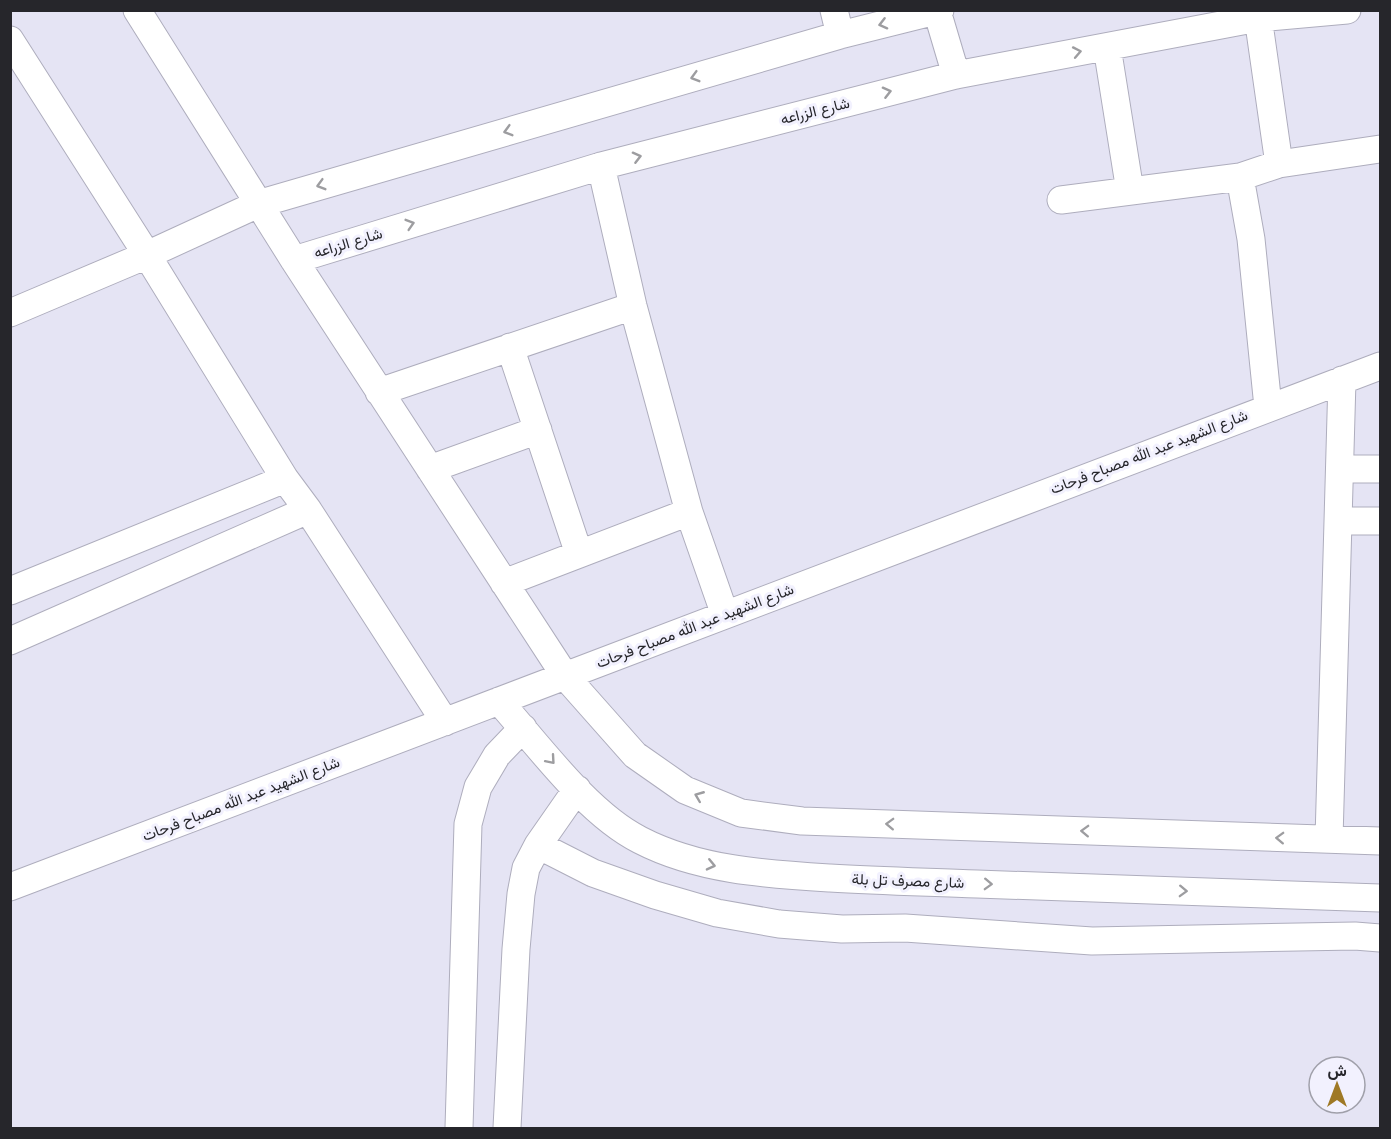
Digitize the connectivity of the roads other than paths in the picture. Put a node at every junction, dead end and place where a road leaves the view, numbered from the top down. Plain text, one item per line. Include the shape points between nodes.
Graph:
1 (137, 10) edge
2 (1347, 10) edge
3 (938, 11) edge
4 (1258, 14) edge
5 (837, 23) edge
6 (10, 40) edge
7 (1107, 46) junction
8 (956, 75) junction
9 (1380, 149) edge
10 (1280, 164) junction
11 (601, 166) junction
12 (1240, 177) junction
13 (1130, 191) junction
14 (1061, 200) dead end
15 (258, 204) junction
16 (147, 255) junction
17 (294, 260) junction
18 (633, 306) junction
19 (10, 313) edge
20 (510, 347) junction
21 (1380, 366) edge
22 (1342, 380) junction
23 (379, 392) junction
24 (1268, 407) junction
25 (538, 430) junction
26 (430, 469) junction
27 (1340, 469) junction
28 (1380, 469) edge
29 (285, 479) junction
30 (308, 510) junction
31 (688, 512) junction
32 (1338, 521) junction
33 (1380, 521) edge
34 (579, 554) junction
35 (504, 583) junction
36 (10, 591) edge
37 (725, 615) junction
38 (10, 641) edge
39 (565, 676) junction
40 (499, 701) junction
41 (444, 722) junction
42 (523, 728) junction
43 (577, 789) junction
44 (1329, 839) junction
45 (1380, 841) edge
46 (538, 845) junction
47 (10, 887) edge
48 (1380, 898) edge
49 (1380, 938) edge
50 (459, 1128) edge
51 (507, 1128) edge

1 - 15 street
2 - 4 street, شارع الزراعه
3 -> 5 street
3 - 8 street
4 - 7 street, شارع الزراعه
4 - 10 street
5 -> 15 street
6 - 16 street
8 -> 7 street, شارع الزراعه
7 - 13 street
11 -> 8 street, شارع الزراعه
9 - 10 street
10 - 12 street
17 -> 11 street, شارع الزراعه
11 - 18 street
12 - 13 street
12 - 24 street via 1251,238
13 - 14 street
15 - 16 street
15 - 17 street
16 - 19 street
16 - 29 street
17 - 23 street
18 - 20 street
18 - 31 street
20 - 23 street
20 - 25 street
21 - 22 street, شارع الشهيد عبد الله مصباح فرحات
22 - 24 street, شارع الشهيد عبد الله مصباح فرحات
22 - 27 street
23 - 26 street
24 - 37 street, شارع الشهيد عبد الله مصباح فرحات
25 - 26 street
25 - 34 street
26 - 35 street
27 - 28 street
27 - 32 street
29 - 30 street
29 - 36 street
30 - 38 street
30 - 41 street
31 - 34 street
31 - 37 street
32 - 33 street
32 - 44 street
34 - 35 street
35 - 39 street
37 - 39 street, شارع الشهيد عبد الله مصباح فرحات
39 - 40 street, شارع الشهيد عبد الله مصباح فرحات
44 -> 39 street via 802,821 741,813 685,790 635,755
40 - 41 street, شارع الشهيد عبد الله مصباح فرحات
40 - 42 street, شارع مصرف تل بلة
41 - 47 street, شارع الشهيد عبد الله مصباح فرحات
42 -> 43 street, شارع مصرف تل بلة
42 - 50 street via 497,755 478,787 468,824
43 - 46 street
43 -> 48 street, شارع مصرف تل بلة via 604,817 638,840 676,856 716,866 781,875
44 - 45 street
46 - 49 street via 593,873 655,895 717,913 779,924 1092,941
46 - 51 street via 526,868 521,894

